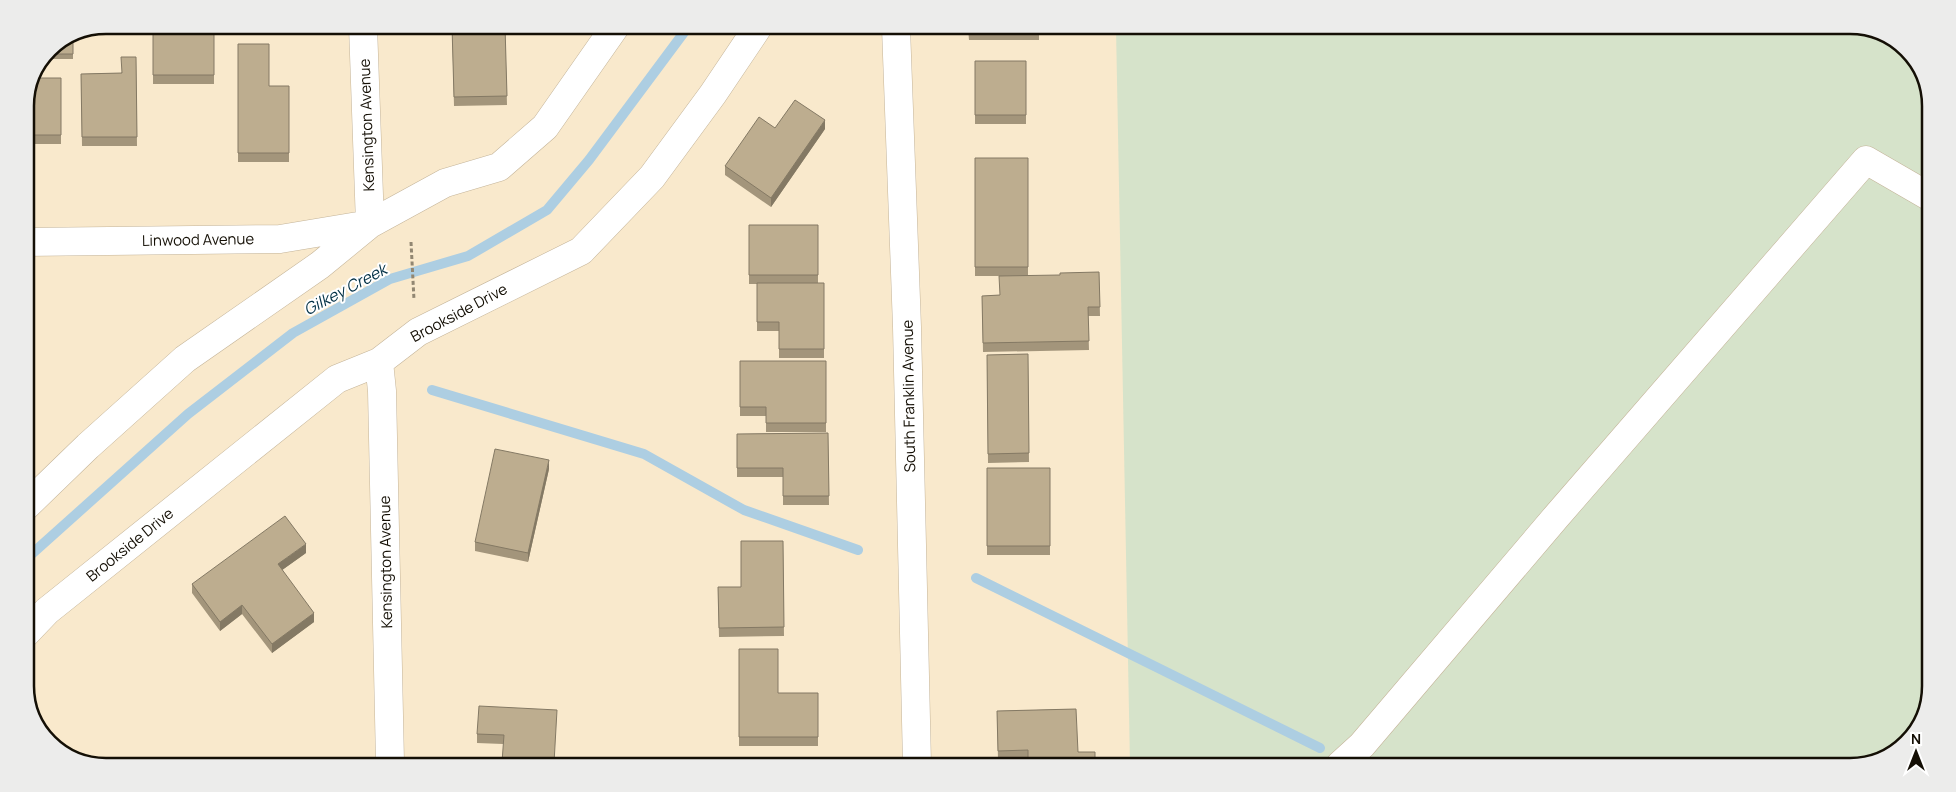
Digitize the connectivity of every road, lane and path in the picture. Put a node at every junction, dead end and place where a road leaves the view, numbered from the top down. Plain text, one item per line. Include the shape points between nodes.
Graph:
1 (363, 34) edge
2 (610, 34) edge
3 (753, 34) edge
4 (896, 34) edge
5 (1922, 192) edge
6 (370, 224) junction
7 (34, 242) edge
8 (411, 242) dead end
9 (413, 293) dead end
10 (379, 362) junction
11 (34, 498) edge
12 (34, 625) edge
13 (390, 758) edge
14 (917, 758) edge
15 (1348, 758) edge

1 - 6 street, Kensington Avenue
2 - 6 street via 545,128 499,167 445,183
3 - 10 street, Brookside Drive via 652,177 581,251 418,332
4 - 14 street, South Franklin Avenue
5 - 15 street via 1866,160 1362,746
6 - 7 street, Linwood Avenue via 280,239
6 - 11 street via 320,265 185,360
8 - 9 path
10 - 12 street, Brookside Drive via 337,379
10 - 13 street, Kensington Avenue

